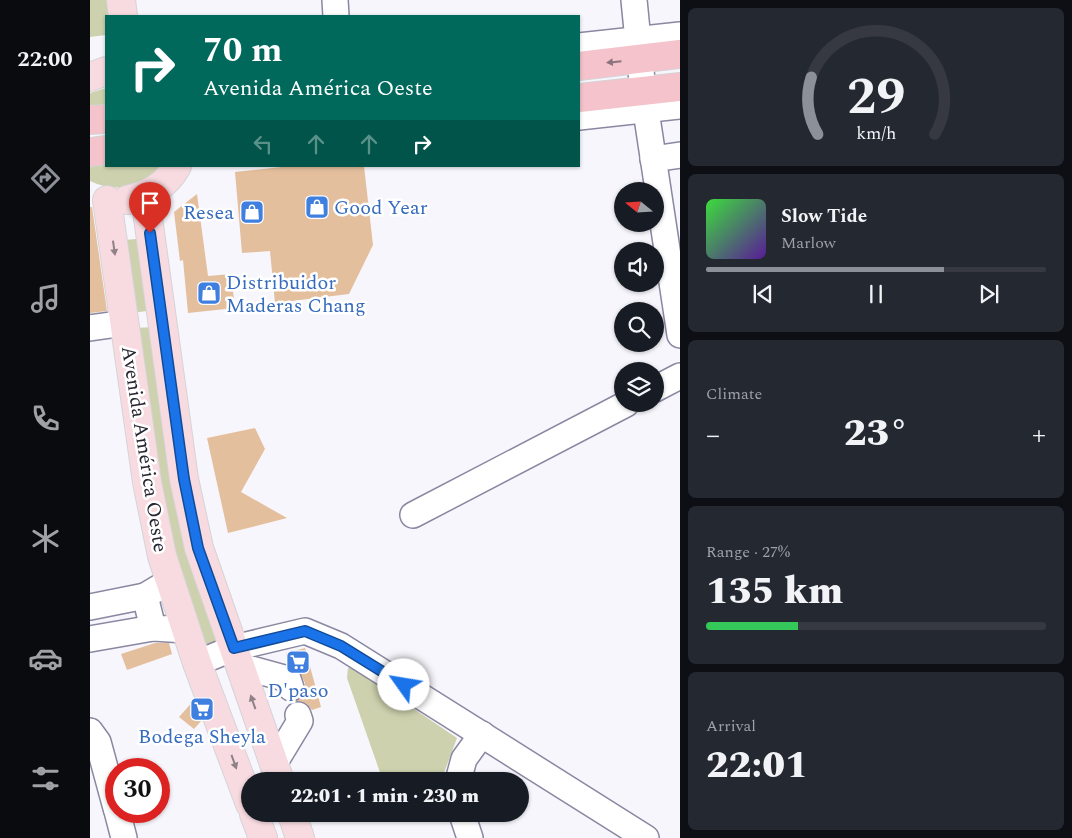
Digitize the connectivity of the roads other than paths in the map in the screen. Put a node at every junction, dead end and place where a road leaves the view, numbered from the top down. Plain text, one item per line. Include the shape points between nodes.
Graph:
1 (121, 0) edge
2 (335, 0) edge
3 (634, 0) edge
4 (123, 15) edge
5 (336, 15) edge
6 (680, 35) edge
7 (580, 46) edge
8 (639, 49) junction
9 (680, 54) edge
10 (580, 66) edge
11 (105, 71) edge
12 (90, 77) edge
13 (680, 87) edge
14 (580, 98) edge
15 (645, 101) junction
16 (680, 106) edge
17 (580, 117) edge
18 (105, 119) edge
19 (90, 120) edge
20 (105, 150) edge
21 (90, 152) edge
22 (680, 156) edge
23 (654, 159) junction
24 (177, 167) edge
25 (99, 196) edge
26 (145, 196) junction
27 (162, 318) junction
28 (125, 323) junction
29 (90, 328) edge
30 (680, 335) edge
31 (680, 376) edge
32 (664, 384) edge
33 (614, 410) edge
34 (413, 515) dead end
35 (170, 581) junction
36 (145, 596) junction
37 (90, 607) edge
38 (154, 628) junction
39 (186, 630) junction
40 (90, 639) edge
41 (237, 657) junction
42 (197, 663) junction
43 (291, 688) dead end
44 (298, 714) dead end
45 (90, 730) edge
46 (482, 734) junction
47 (105, 767) edge
48 (277, 772) edge
49 (277, 772) edge
50 (460, 772) edge
51 (241, 780) edge
52 (257, 822) edge
53 (295, 822) edge
54 (465, 822) edge
55 (120, 823) edge
56 (124, 838) edge
57 (263, 838) edge
58 (300, 838) edge
59 (470, 838) edge
60 (646, 838) edge

1 - 4 main road
2 - 5 street
3 - 8 street
6 - 8 street
7 - 8 street
8 - 9 highway
8 -> 10 highway
8 - 15 street
11 - 12 main road
13 - 15 highway
14 - 15 highway
15 - 16 street
15 - 17 street
15 - 23 street
18 - 19 highway
20 - 21 highway
22 - 23 street
23 - 30 street
24 - 26 main road via 160,187
25 - 26 main road via 126,200
25 -> 28 main road, Avenida América Oeste
26 - 27 main road, Avenida América Oeste
27 - 28 main road
27 - 41 main road, Avenida América Oeste via 184,479 198,548
28 - 29 street
28 - 35 main road, Avenida América Oeste via 147,482
31 - 32 street
33 - 34 street
35 - 36 street
35 - 39 main road, Avenida América Oeste
36 - 37 street
36 - 38 street
38 - 39 street
38 - 40 street
39 - 42 main road, Avenida América Oeste
41 - 42 street
41 - 43 street via 288,679
41 - 46 street via 305,631 341,646
48 -> 41 main road, Avenida América Oeste
42 -> 51 main road, Avenida América Oeste
44 - 49 street via 300,720
45 - 47 street via 98,742
46 - 50 street via 464,759
46 - 60 street
52 - 57 main road
53 - 58 main road
54 - 59 street
55 - 56 street

